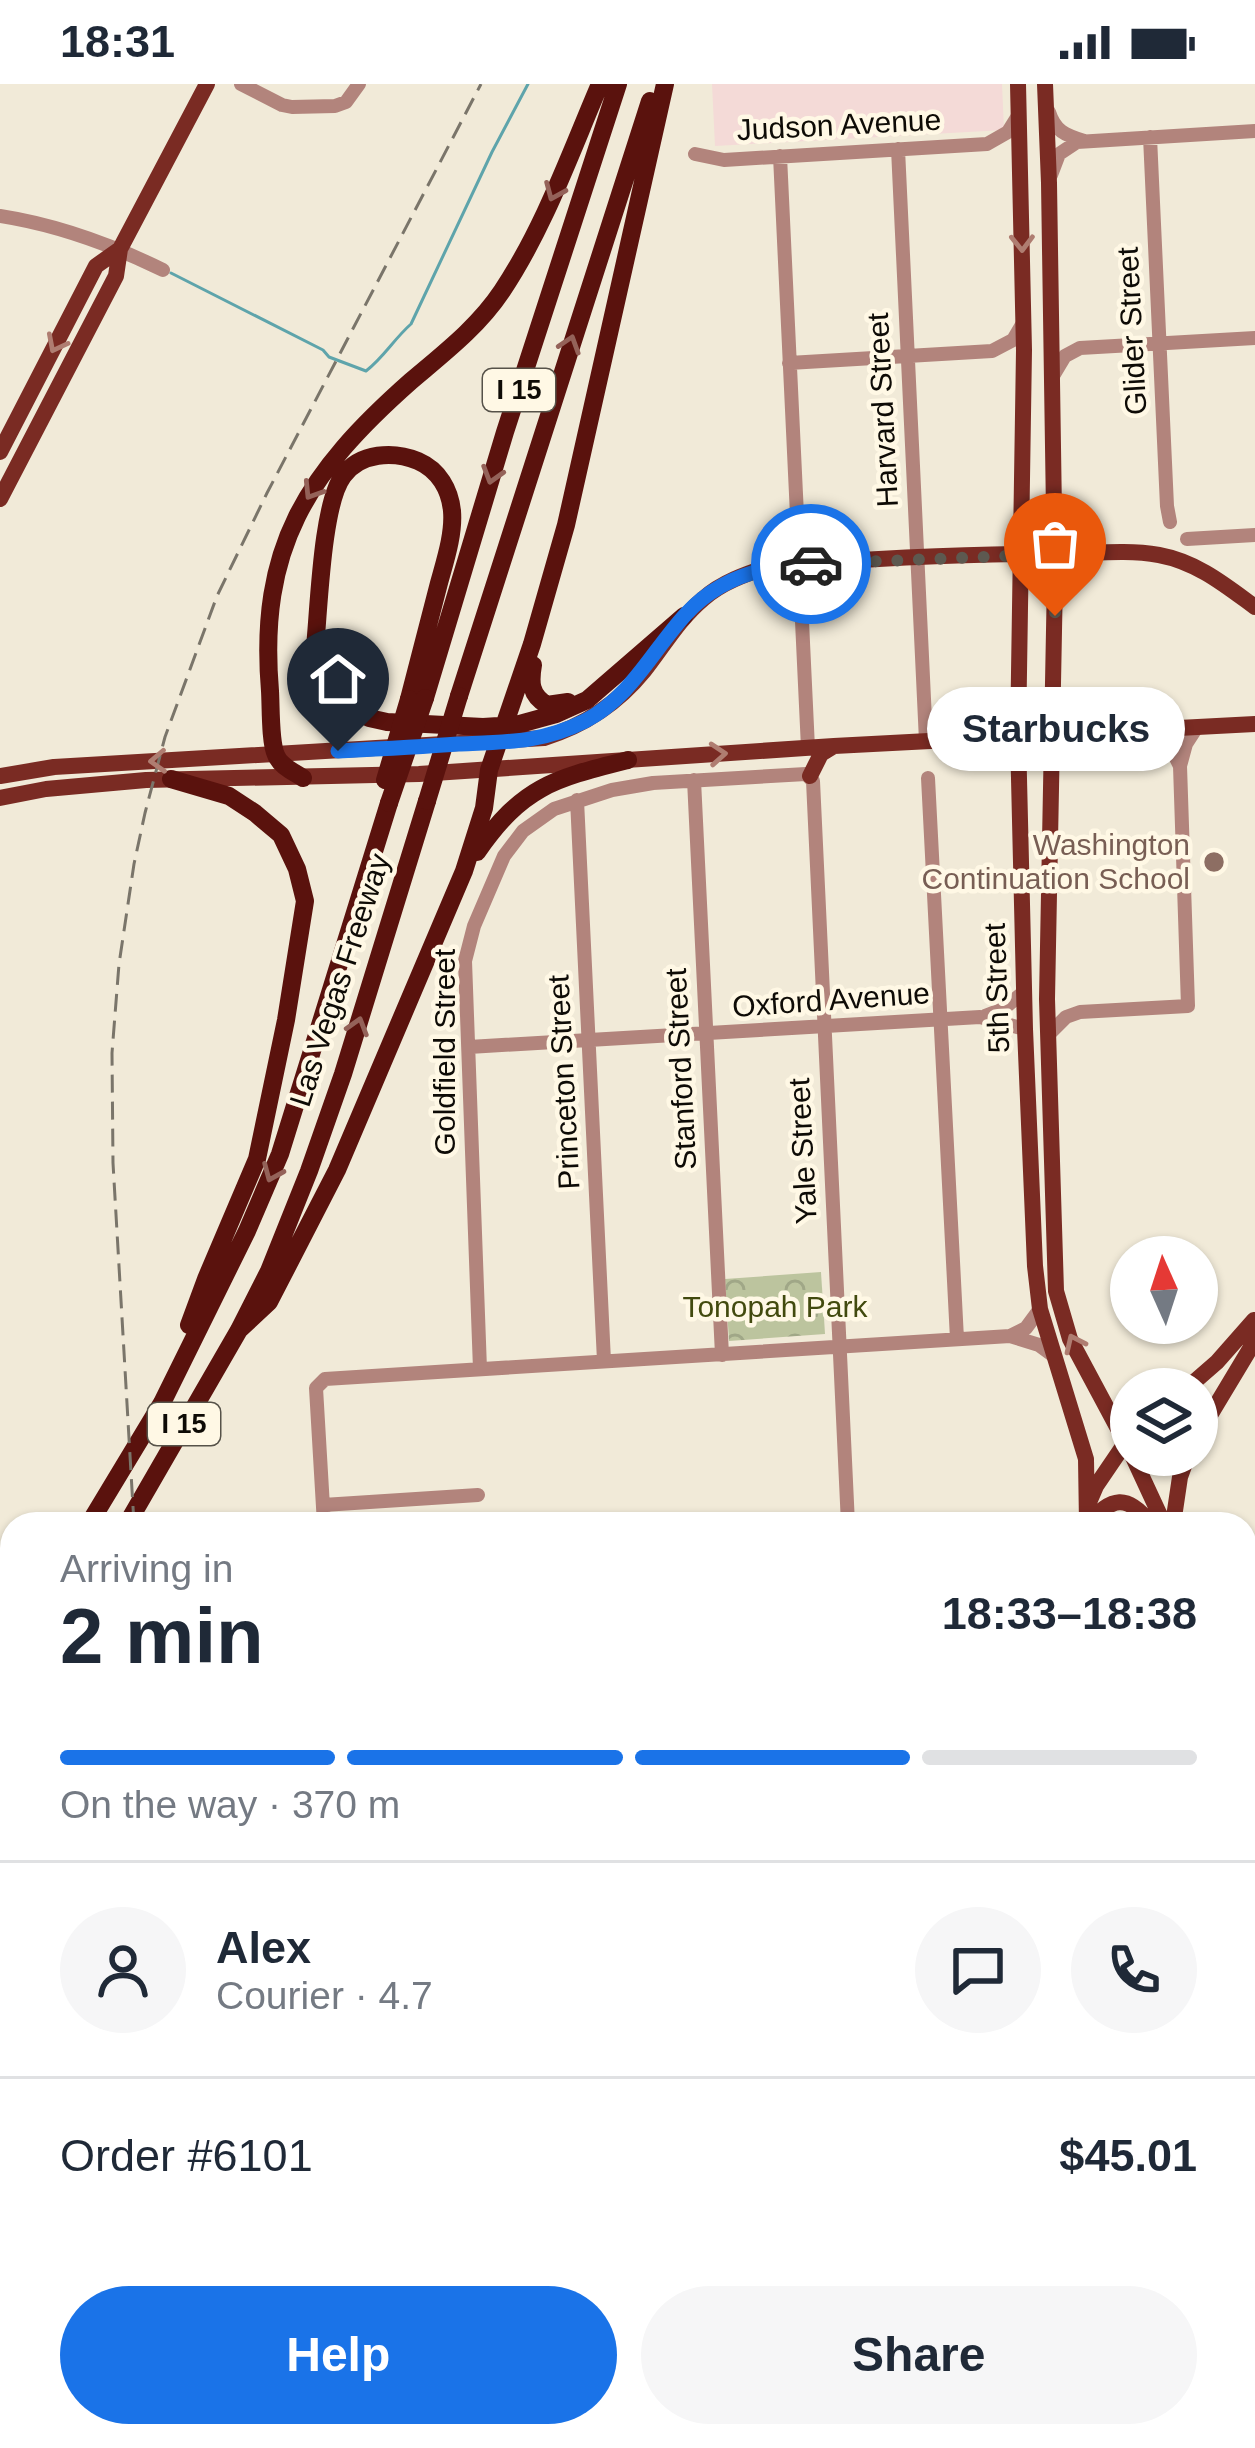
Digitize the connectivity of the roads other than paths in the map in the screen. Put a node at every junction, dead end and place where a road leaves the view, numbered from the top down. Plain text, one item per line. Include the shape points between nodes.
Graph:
1 (207, 84) edge
2 (241, 84) edge
3 (358, 84) edge
4 (600, 84) edge
5 (618, 84) edge
6 (656, 84) edge
7 (665, 84) edge
8 (1018, 84) edge
9 (1045, 91) edge
10 (1019, 113) junction
11 (1255, 131) edge
12 (1150, 137) junction
13 (1084, 141) junction
14 (987, 144) junction
15 (898, 149) junction
16 (695, 154) dead end
17 (779, 156) junction
18 (1021, 178) junction
19 (1049, 183) junction
20 (0, 216) edge
21 (120, 249) junction
22 (163, 270) dead end
23 (1052, 319) junction
24 (1024, 322) junction
25 (1255, 338) edge
26 (1160, 343) junction
27 (1086, 347) junction
28 (992, 351) junction
29 (908, 356) junction
30 (789, 363) junction
31 (37, 380) junction
32 (1024, 380) junction
33 (1051, 381) junction
34 (26, 448) junction
35 (0, 452) edge
36 (0, 499) edge
37 (1170, 522) dead end
38 (1255, 535) edge
39 (1187, 538) dead end
40 (1020, 553) junction
41 (1055, 554) junction
42 (918, 559) junction
43 (799, 564) junction
44 (1255, 608) edge
45 (684, 616) junction
46 (532, 644) junction
47 (604, 685) junction
48 (417, 698) junction
49 (1255, 724) edge
50 (1197, 727) junction
51 (1155, 730) junction
52 (501, 734) junction
53 (1053, 736) junction
54 (1018, 737) junction
55 (926, 741) junction
56 (834, 746) junction
57 (808, 748) junction
58 (275, 754) junction
59 (628, 760) junction
60 (1180, 766) junction
61 (489, 770) junction
62 (0, 776) edge
63 (810, 776) junction
64 (303, 778) junction
65 (928, 778) dead end
66 (171, 779) junction
67 (694, 780) junction
68 (0, 798) edge
69 (577, 800) junction
70 (464, 871) junction
71 (1024, 992) junction
72 (1047, 999) junction
73 (1080, 1012) junction
74 (980, 1017) junction
75 (940, 1020) junction
76 (824, 1028) junction
77 (1025, 1029) junction
78 (1048, 1034) junction
79 (706, 1035) junction
80 (589, 1041) junction
81 (469, 1048) junction
82 (1030, 1152) junction
83 (1053, 1165) junction
84 (1040, 1309) junction
85 (1253, 1324) edge
86 (239, 1330) junction
87 (1010, 1336) junction
88 (957, 1339) junction
89 (840, 1346) junction
90 (722, 1354) junction
91 (1054, 1356) junction
92 (604, 1361) junction
93 (1208, 1368) edge
94 (480, 1369) junction
95 (1218, 1402) edge
96 (162, 1403) junction
97 (1110, 1410) edge
98 (1110, 1470) edge
99 (1143, 1476) edge
100 (1182, 1476) edge
101 (478, 1496) dead end
102 (323, 1505) junction
103 (96, 1512) edge
104 (134, 1512) edge
105 (323, 1512) edge
106 (847, 1512) edge
107 (1087, 1512) edge
108 (1089, 1512) edge
109 (1098, 1512) edge
110 (1142, 1512) edge
111 (1159, 1512) edge
112 (1174, 1512) edge

1 - 21 main road
2 - 3 street via 292,107 335,106
4 -> 58 highway via 534,238 502,291 481,320 359,429 297,514 268,617
5 -> 48 highway, Las Vegas Freeway / I 15
86 -> 6 highway, Las Vegas Freeway / I 15, bridge via 344,1074
7 - 46 highway
8 - 10 main road, 5th Street
9 - 13 street via 1057,129
9 - 19 main road, 5th Street
10 - 14 street, Judson Avenue via 1012,129
10 - 18 main road, 5th Street
11 - 12 street
12 - 13 street
12 - 26 street, Glider Street
13 - 19 street via 1059,154
14 - 15 street, Judson Avenue
14 - 18 street, Judson Avenue via 1011,156
15 - 17 street, Judson Avenue
15 - 29 street, Harvard Street
16 - 17 street, Judson Avenue
17 - 30 street
18 -> 24 main road, 5th Street
19 - 23 main road, 5th Street
20 - 21 street
21 - 22 street
21 -> 31 main road via 96,266
21 - 34 main road via 116,276
23 - 27 street via 1062,338
23 - 33 main road, 5th Street
24 - 28 street
24 - 32 main road, 5th Street
25 - 26 street
26 - 27 street
26 - 37 street, Glider Street
27 - 33 street via 1065,356
28 - 29 street
28 - 32 street via 1013,361
29 - 30 street
29 - 42 street, Harvard Street
30 - 43 street
31 - 34 main road via 40,392 20,434
31 - 35 main road
32 - 40 main road, 5th Street
33 - 41 main road, 5th Street
34 - 36 main road
38 - 39 street
40 - 41 main road
40 - 42 main road
40 - 54 main road, 5th Street
41 - 44 main road via 1160,555 1215,576
41 - 53 main road, 5th Street
42 - 43 main road
42 - 55 street, Harvard Street
43 - 45 main road via 744,574
43 - 57 street
45 - 47 highway
45 - 52 main road via 604,710 544,738
46 - 47 highway via 532,687 542,702 564,704
46 - 52 highway
47 - 52 highway via 587,700
48 - 52 highway via 453,519 436,473 381,455 356,464 331,501 315,647 320,670 346,705 369,718
48 -> 96 highway, Las Vegas Freeway / I 15, bridge via 280,1154
49 - 50 main road
50 - 51 main road
50 - 60 street
51 - 53 main road
51 - 60 street
52 - 58 main road
52 - 61 highway
53 - 54 main road
53 - 72 main road, 5th Street
54 - 55 main road
54 - 71 main road, 5th Street
55 - 56 main road
56 - 57 main road
56 - 63 main road
59 -> 57 main road
58 -> 62 main road
58 - 64 highway
59 - 61 main road
59 - 70 highway via 532,792
60 - 73 street via 1189,1006
61 - 64 main road
61 - 70 highway
63 - 67 street, Goldfield Street
63 - 76 street, Yale Street
64 - 66 main road
65 - 75 street
66 - 68 main road
66 - 96 highway via 229,796 255,813 280,836 305,901 257,1159
67 - 69 street, Goldfield Street
67 - 79 street, Stanford Street
69 - 80 street, Princeton Street
69 - 81 street, Goldfield Street via 524,831 481,908 465,961
70 - 86 highway via 337,1170 269,1302
71 - 74 street, Oxford Avenue
71 - 77 main road, 5th Street
72 - 73 street
72 - 78 main road, 5th Street
73 - 78 street
74 - 75 street, Oxford Avenue
74 - 77 street, Oxford Avenue
75 - 76 street, Oxford Avenue
75 - 88 street
76 - 79 street, Oxford Avenue
76 - 89 street, Yale Street
77 - 82 main road, 5th Street
78 - 83 main road, 5th Street
79 - 80 street, Oxford Avenue
79 - 90 street, Stanford Street
80 - 81 street, Oxford Avenue
80 - 92 street, Princeton Street
81 - 94 street, Goldfield Street
82 - 83 main road
82 - 84 main road, 5th Street
97 -> 83 main road, 5th Street via 1061,1314
84 - 87 street
84 - 91 main road, 5th Street
85 - 93 main road
85 - 95 main road via 1251,1347
86 - 104 highway, Las Vegas Freeway / I 15
87 - 88 street
87 - 91 street
88 - 89 street
89 - 90 street
89 - 106 street, Yale Street
90 - 92 street
91 - 107 main road, 5th Street via 1086,1460
92 - 94 street
94 - 102 street via 319,1382
96 - 103 highway, Las Vegas Freeway / I 15
98 - 108 main road
99 - 111 main road, 5th Street
100 - 112 main road
101 - 102 street
102 - 105 street
109 - 110 main road via 1124,1502

